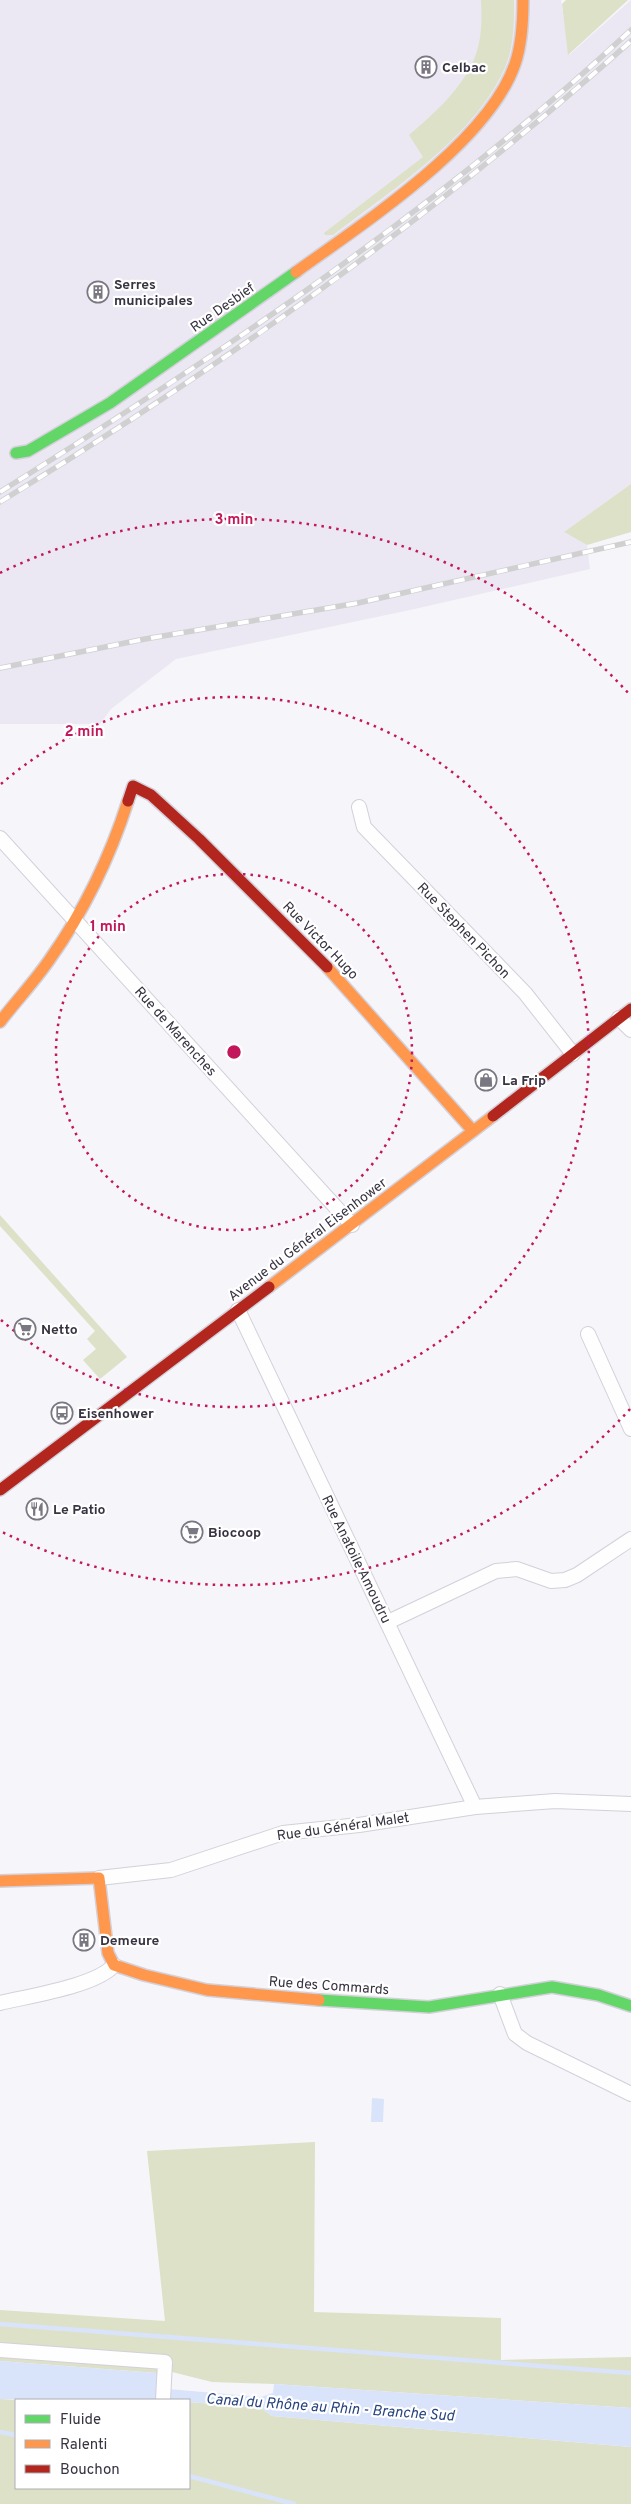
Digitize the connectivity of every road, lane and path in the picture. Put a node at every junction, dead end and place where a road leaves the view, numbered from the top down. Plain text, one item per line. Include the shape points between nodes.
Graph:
1 (523, 0) edge
2 (16, 453) dead end
3 (359, 806) dead end
4 (0, 838) edge
5 (74, 920) junction
6 (631, 1008) edge
7 (619, 1018) junction
8 (0, 1022) edge
9 (631, 1032) edge
10 (572, 1054) junction
11 (472, 1132) junction
12 (352, 1225) junction
13 (238, 1310) junction
14 (588, 1334) dead end
15 (631, 1429) edge
16 (0, 1490) edge
17 (631, 1539) edge
18 (388, 1622) junction
19 (631, 1804) edge
20 (475, 1807) junction
21 (99, 1878) junction
22 (0, 1881) edge
23 (114, 1964) junction
24 (500, 1994) junction
25 (0, 2003) edge
26 (631, 2006) edge
27 (631, 2094) edge
28 (0, 2350) edge
29 (163, 2399) edge

1 - 2 street, Rue Desbief via 519,53 508,83 475,126 433,165 375,214 108,404 28,451
3 - 10 street, Rue Stephen Pichon via 364,826 525,993
4 - 5 street, Rue de Marenches
5 - 8 street via 50,959
5 - 11 street, Rue Victor Hugo via 101,870 133,786 151,795 336,975
5 - 12 street, Rue de Marenches
6 - 7 street, Avenue du Général Eisenhower
7 - 9 street
7 - 10 street, Avenue du Général Eisenhower
10 - 11 street, Avenue du Général Eisenhower
11 - 12 street, Avenue du Général Eisenhower
12 - 13 street, Avenue du Général Eisenhower
13 - 16 street, Avenue du Général Eisenhower
13 - 18 street, Rue Anatoile Amoudru
14 - 15 street
17 - 18 street via 566,1580 551,1581 516,1568 496,1571
18 - 20 street, Rue Anatoile Amoudru
19 - 20 street, Rue du Général Malet via 555,1801
20 - 21 street, Rue du Général Malet via 283,1833 171,1870
21 - 22 street, Rue du Général Malet
21 - 23 street via 108,1954
23 - 24 street, Rue des Commards via 153,1978 234,1994 415,2007 471,2001
23 - 25 street via 108,1972 79,1984
24 - 26 street, Rue des Commards via 552,1986 598,1995
24 - 27 street via 515,2034
28 - 29 street via 165,2367

